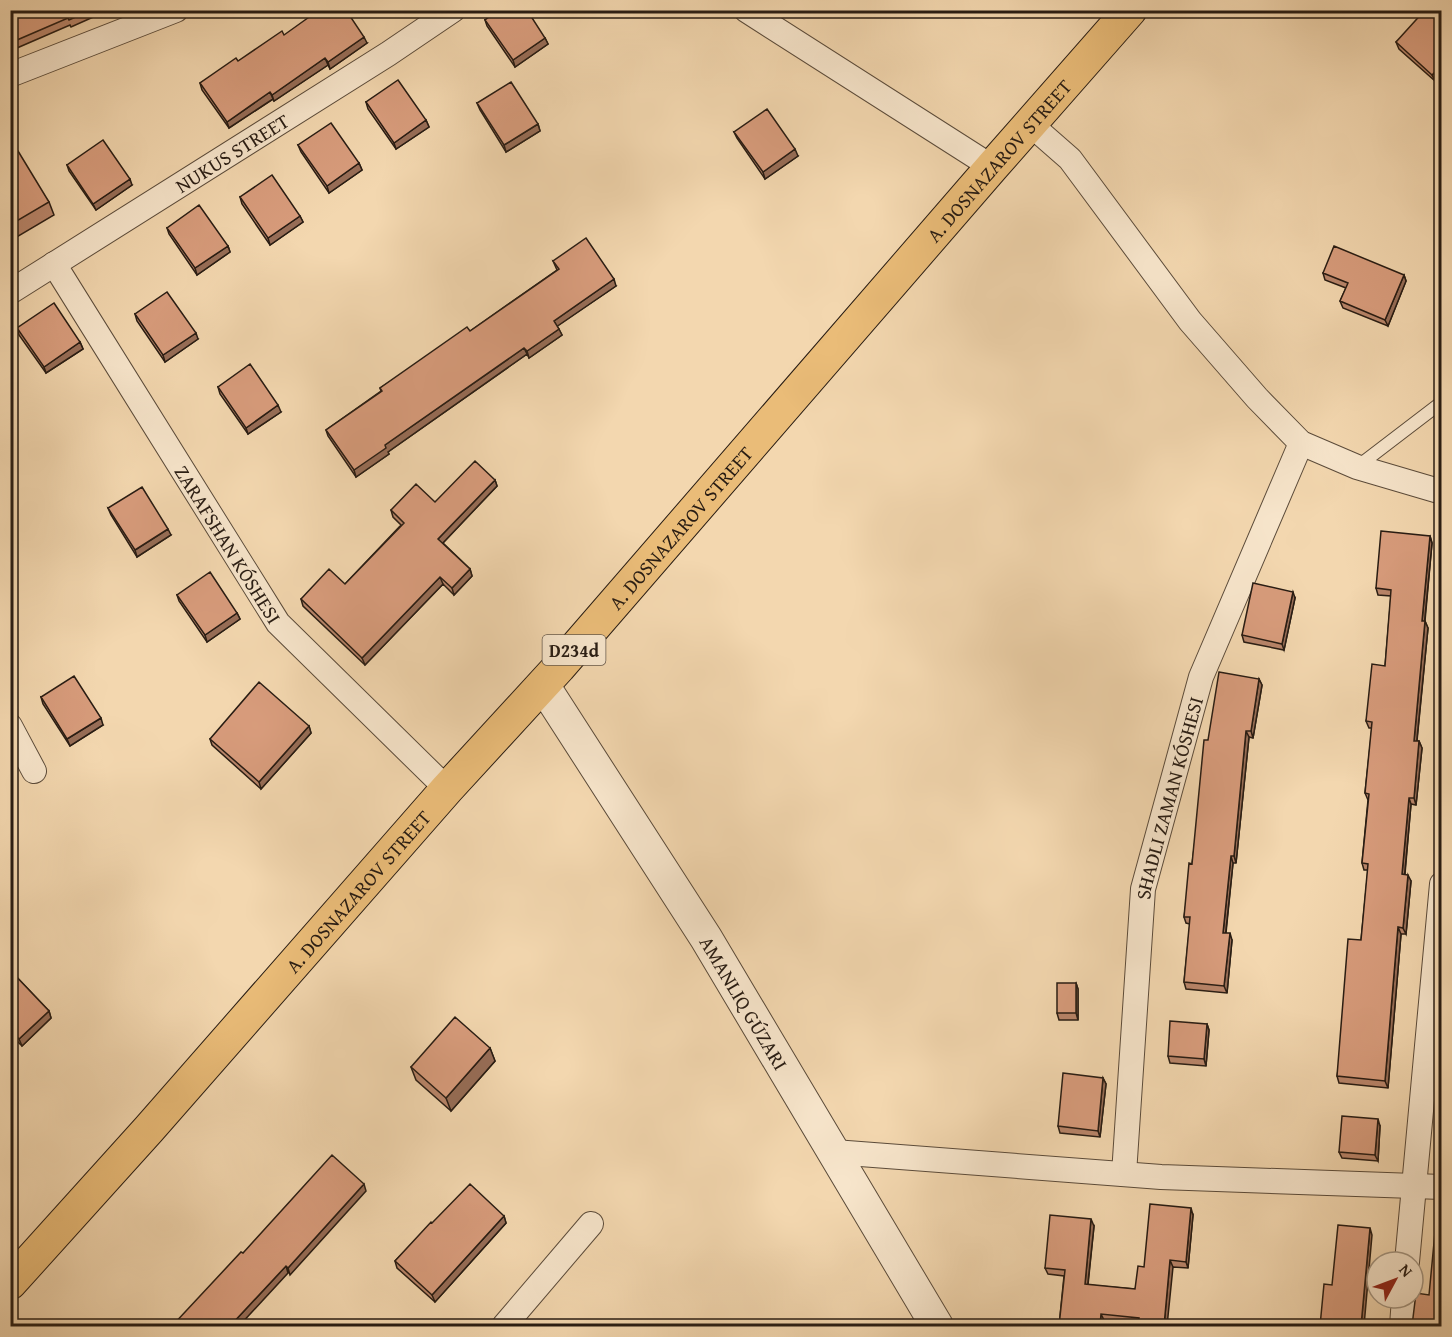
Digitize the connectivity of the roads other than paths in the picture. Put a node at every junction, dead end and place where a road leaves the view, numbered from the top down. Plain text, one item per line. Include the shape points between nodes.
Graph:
1 (176, 10) edge
2 (453, 10) edge
3 (746, 10) edge
4 (1130, 10) edge
5 (10, 75) edge
6 (1030, 124) junction
7 (992, 167) junction
8 (54, 264) junction
9 (10, 292) edge
10 (1442, 402) edge
11 (1301, 443) junction
12 (1357, 467) junction
13 (1442, 492) edge
14 (543, 685) junction
15 (10, 726) edge
16 (34, 771) dead end
17 (447, 789) junction
18 (1442, 884) edge
19 (834, 1152) junction
20 (1124, 1174) junction
21 (1413, 1185) junction
22 (1442, 1187) edge
23 (591, 1224) dead end
24 (1408, 1250) edge
25 (10, 1283) edge
26 (1403, 1310) edge
27 (504, 1326) edge
28 (937, 1326) edge
29 (1402, 1326) edge

1 - 5 street
2 - 8 street, NUKUS STREET
3 - 7 street
4 - 6 main road, A. DOSNAZAROV STREET / D234d
6 - 7 main road, A. DOSNAZAROV STREET / D234d
6 - 11 street via 1070,159 1190,321
7 - 14 main road, A. DOSNAZAROV STREET / D234d
8 - 9 street, NUKUS STREET
8 - 17 street, ZARAFSHAN KÓSHESI via 278,623
10 - 12 lane
11 - 12 street
11 - 20 street via 1201,676 1143,888
12 - 13 street
14 - 17 main road, A. DOSNAZAROV STREET / D234d
14 - 19 street via 706,938
15 - 16 street
17 - 25 main road, A. DOSNAZAROV STREET / D234d
18 - 21 street
19 - 20 street
19 - 28 street
20 - 21 street
21 - 22 street
21 - 24 street
23 - 27 street
26 - 29 street

